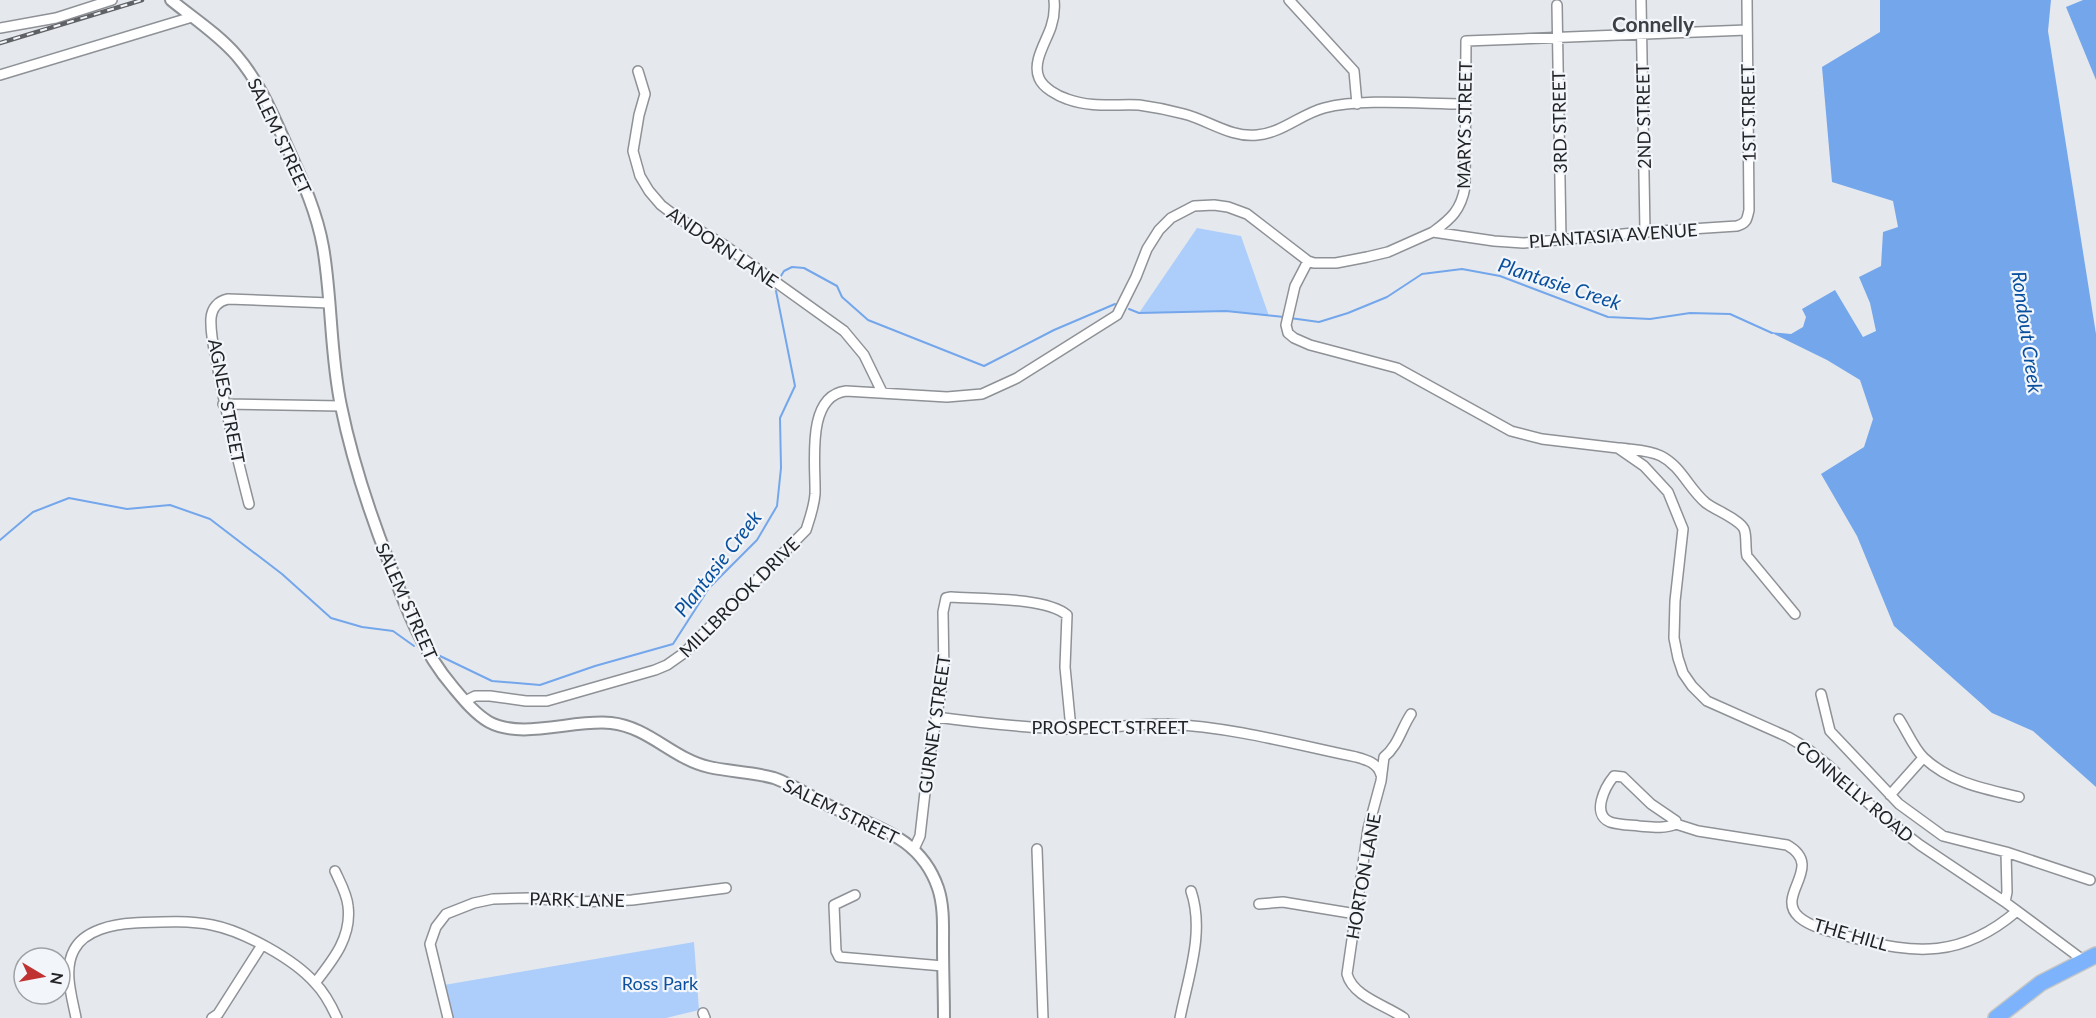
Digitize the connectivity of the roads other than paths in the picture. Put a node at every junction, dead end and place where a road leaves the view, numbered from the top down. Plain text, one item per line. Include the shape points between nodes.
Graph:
1 (112, 0) edge
2 (171, 0) edge
3 (1054, 0) edge
4 (1289, 0) edge
5 (1641, 0) edge
6 (1747, 0) edge
7 (1557, 4) dead end
8 (192, 17) junction
9 (0, 28) edge
10 (1747, 30) junction
11 (1641, 35) junction
12 (1557, 39) junction
13 (638, 71) dead end
14 (0, 75) edge
15 (1357, 104) junction
16 (1465, 104) junction
17 (1744, 224) joint
18 (1433, 232) junction
19 (1645, 232) junction
20 (1561, 240) junction
21 (1308, 261) junction
22 (329, 303) junction
23 (882, 392) junction
24 (223, 404) junction
25 (341, 406) junction
26 (1618, 448) junction
27 (249, 504) dead end
28 (1795, 615) dead end
29 (1821, 694) dead end
30 (465, 701) junction
31 (1411, 714) dead end
32 (936, 717) junction
33 (1899, 719) dead end
34 (1071, 729) junction
35 (1923, 758) junction
36 (1382, 775) junction
37 (1890, 795) junction
38 (2019, 796) dead end
39 (1677, 824) junction
40 (914, 849) junction
41 (1037, 849) dead end
42 (2006, 852) junction
43 (335, 871) dead end
44 (2090, 880) dead end
45 (726, 888) dead end
46 (1191, 891) dead end
47 (855, 895) dead end
48 (2005, 902) junction
49 (1259, 904) dead end
50 (2017, 911) junction
51 (1356, 914) junction
52 (262, 945) junction
53 (2090, 958) edge
54 (943, 966) junction
55 (315, 983) junction
56 (217, 1017) edge
57 (76, 1018) edge
58 (337, 1018) edge
59 (448, 1018) edge
60 (944, 1018) edge
61 (1043, 1018) edge
62 (1180, 1018) edge
63 (1404, 1018) edge
64 (1996, 1018) edge

1 - 9 street via 56,18
2 - 8 street, SALEM STREET
3 - 15 street via 1052,25 1036,67 1042,84 1066,99 1087,105 1154,107 1236,133 1256,135 1276,130 1309,113
4 - 15 street via 1354,71
5 - 11 street, 2ND STREET
6 - 10 street, 1ST STREET
7 - 12 street, 3RD STREET
8 - 14 street
8 - 22 street, SALEM STREET via 236,55 254,78 272,113 316,217
10 - 11 street
10 - 17 street, 1ST STREET via 1749,210
11 - 12 street
11 - 19 street, 2ND STREET
12 - 16 street, MARYS STREET via 1466,41
12 - 20 street, 3RD STREET
13 - 23 street, ANDORN LANE via 645,94 633,151 649,191 678,218 724,245 844,331 864,354
15 - 16 street
16 - 18 street, MARYS STREET via 1463,201
17 - 19 street, PLANTASIA AVENUE
18 - 20 street, PLANTASIA AVENUE via 1523,243
18 - 21 street via 1367,257 1336,263
19 - 20 street, PLANTASIA AVENUE
21 - 23 street, MILLBROOK DRIVE via 1247,214 1228,207 1194,206 1171,218 1159,230 1117,315 1017,378 982,394 947,397
21 - 26 street, CONNELLY ROAD via 1295,286 1286,326 1294,338 1397,368 1511,431 1542,439
22 - 24 street, AGNES STREET via 222,300 211,318
22 - 25 street, SALEM STREET
23 - 30 street, MILLBROOK DRIVE via 839,392 827,402 816,434 814,504 806,530 684,653 655,670 547,701 490,696
24 - 25 street
24 - 27 street, AGNES STREET
25 - 30 street, SALEM STREET via 376,531 402,597 424,646
26 - 28 street via 1661,456 1700,498 1740,524 1747,556
26 - 48 street, CONNELLY ROAD via 1644,466 1668,492 1683,529 1674,638 1683,673 1692,686 1707,701 1806,747 1882,816
29 - 37 street via 1830,731
30 - 40 street, SALEM STREET via 489,722 512,728 594,722 632,727 696,763 784,782 897,836
31 - 36 street, HORTON LANE via 1401,728 1395,749 1384,757
32 - 34 street, PROSPECT STREET
32 - 34 street, GURNEY STREET via 944,674 946,598 1025,601 1055,608 1068,618 1065,667
32 - 40 street, GURNEY STREET via 920,836
33 - 35 street
34 - 36 street, PROSPECT STREET via 1167,724 1232,732 1356,757 1371,762
35 - 37 street
35 - 38 street via 1970,786
36 - 51 street, HORTON LANE via 1368,829
37 - 42 street via 1943,836
39 - 39 street, THE HILL via 1661,828 1610,822 1601,808 1607,785 1614,777 1623,777
39 - 50 street, THE HILL via 1793,848 1803,863 1803,871 1791,900 1793,910 1799,918 1822,929 1858,939 1933,950 1977,938
40 - 54 street, SALEM STREET via 938,887
41 - 61 street
42 - 44 street
42 - 48 street
43 - 55 street via 348,905 346,929 338,954
45 - 59 street, PARK LANE via 632,900 493,899 446,914 432,937 431,954
46 - 62 street via 1197,935
47 - 54 street via 834,905 836,951 840,957
48 - 50 street, CONNELLY ROAD
49 - 51 street via 1283,902
50 - 53 street, CONNELLY ROAD
51 - 63 street, HORTON LANE via 1347,965 1349,980 1357,990
52 - 55 street
52 - 56 street
52 - 57 street via 211,924 161,922 102,929 75,947 70,958
53 - 64 highway via 2035,987
54 - 60 street, SALEM STREET
55 - 58 street

